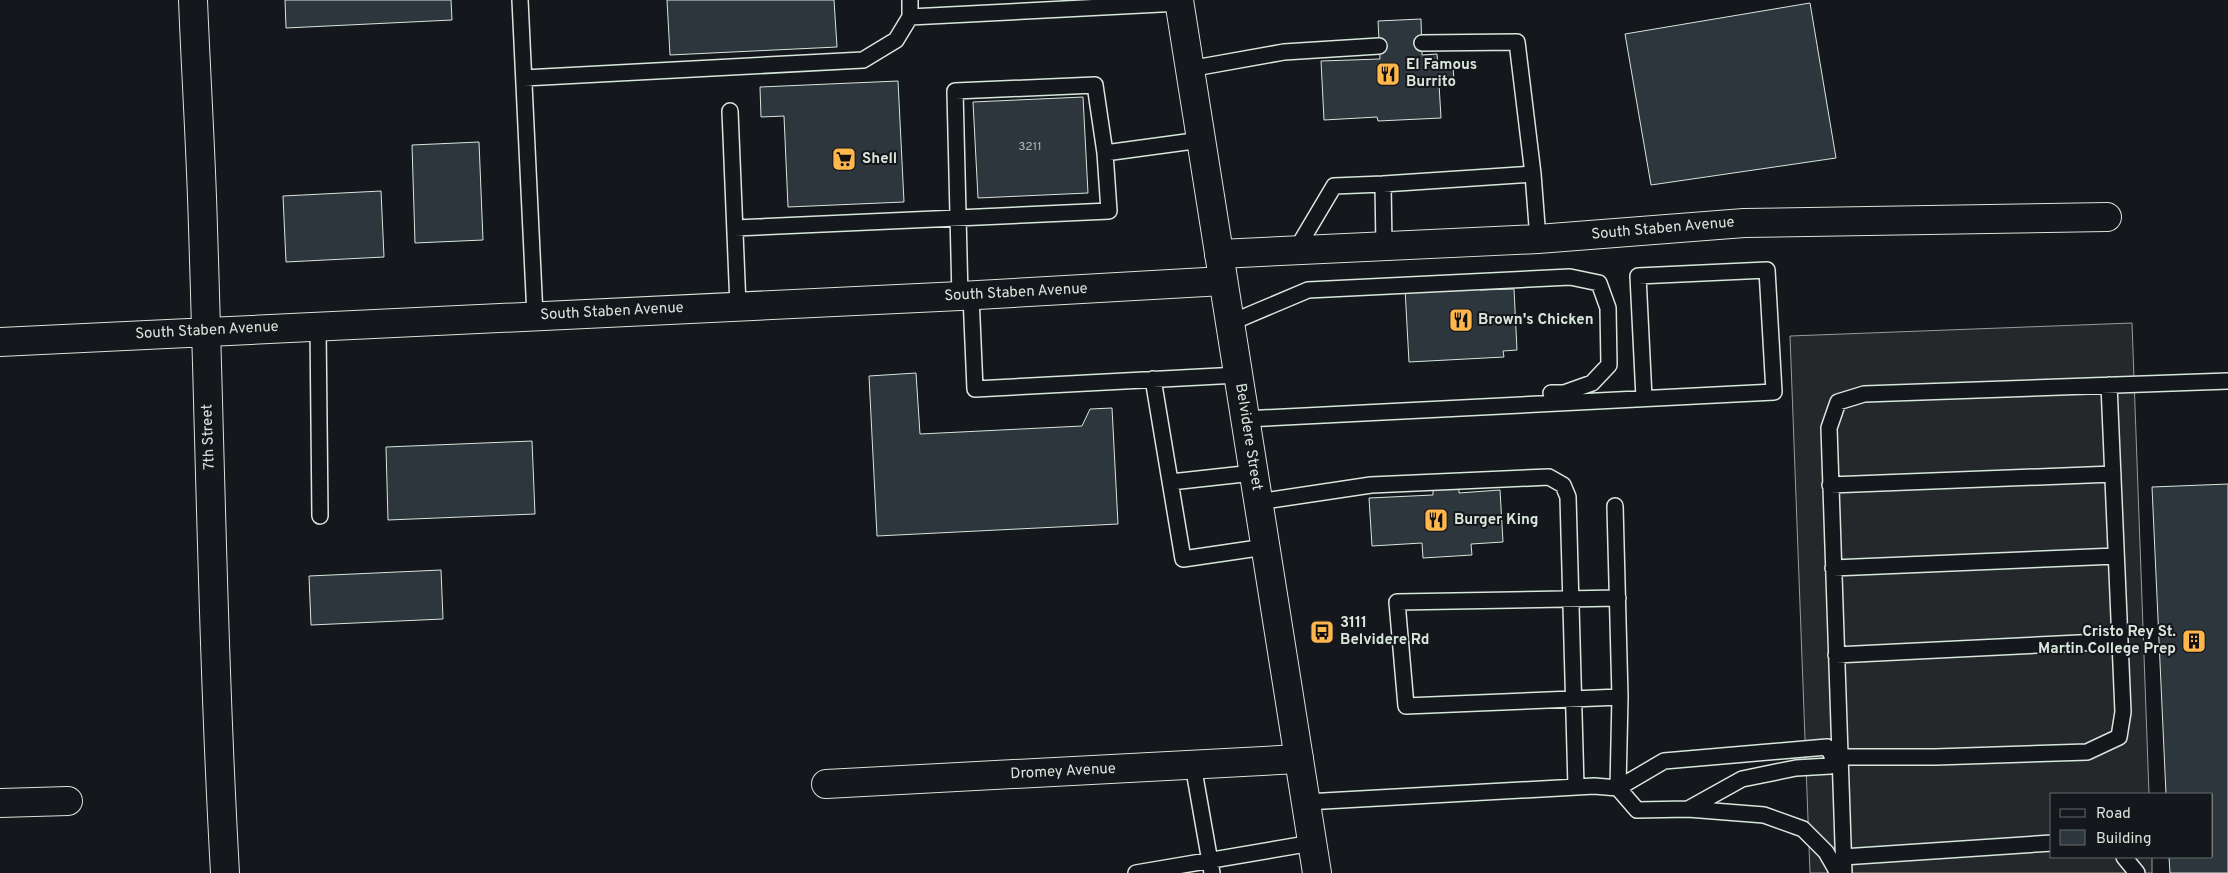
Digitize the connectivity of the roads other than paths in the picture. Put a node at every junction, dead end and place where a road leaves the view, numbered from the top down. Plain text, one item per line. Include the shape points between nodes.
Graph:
1 (193, 0) edge
2 (520, 0) edge
3 (910, 0) edge
4 (1180, 1) edge
5 (910, 17) junction
6 (1422, 43) dead end
7 (1379, 46) dead end
8 (1189, 69) junction
9 (524, 78) junction
10 (730, 111) dead end
11 (1201, 140) junction
12 (1105, 153) junction
13 (1533, 174) junction
14 (1383, 184) junction
15 (2107, 217) dead end
16 (958, 218) junction
17 (735, 228) junction
18 (1538, 239) junction
19 (1384, 246) junction
20 (1296, 250) junction
21 (1219, 254) junction
22 (1223, 281) junction
23 (965, 296) junction
24 (738, 306) junction
25 (535, 316) junction
26 (1230, 323) junction
27 (318, 326) junction
28 (205, 331) junction
29 (0, 342) edge
30 (1238, 375) junction
31 (1153, 379) junction
32 (2228, 381) edge
33 (2109, 385) junction
34 (1644, 398) junction
35 (1484, 405) junction
36 (1245, 419) junction
37 (1253, 473) junction
38 (2113, 474) junction
39 (1171, 482) junction
40 (1830, 484) junction
41 (1258, 502) junction
42 (1615, 506) dead end
43 (320, 516) dead end
44 (1266, 547) junction
45 (2116, 556) junction
46 (1833, 568) junction
47 (1618, 598) junction
48 (1571, 599) junction
49 (2120, 641) junction
50 (1836, 655) junction
51 (1620, 697) junction
52 (1573, 699) junction
53 (1837, 757) junction
54 (1299, 759) junction
55 (1193, 765) junction
56 (826, 784) dead end
57 (1576, 787) junction
58 (1618, 788) junction
59 (68, 800) dead end
60 (1306, 802) junction
61 (0, 803) edge
62 (1688, 809) junction
63 (1312, 843) junction
64 (2050, 844) edge
65 (1843, 857) junction
66 (2125, 858) edge
67 (1211, 867) edge
68 (226, 873) edge
69 (1136, 873) edge
70 (1317, 873) edge
71 (1838, 873) edge
72 (1844, 873) edge
73 (2137, 873) edge

1 - 28 street, 7th Street
2 - 9 lane
3 - 5 lane
4 - 5 lane
4 - 8 street, Belvidere Street
5 - 9 lane via 896,40 863,60
6 - 13 lane via 1517,42
7 - 8 lane via 1284,52
8 - 11 street, Belvidere Street
9 - 25 lane
10 - 17 lane
11 - 12 lane
11 - 21 street, Belvidere Street
12 - 16 lane via 1109,211
12 - 16 lane via 1095,85 955,91
13 - 14 lane
13 - 18 lane
14 - 19 lane
14 - 20 lane via 1334,186
15 - 18 street, South Staben Avenue via 1744,223
16 - 17 lane
16 - 23 lane
17 - 24 lane
18 - 19 street, South Staben Avenue
19 - 20 street, South Staben Avenue
20 - 21 street, South Staben Avenue
21 - 22 street, Belvidere Street
22 - 23 street, South Staben Avenue
22 - 26 street, Belvidere Street
23 - 24 street, South Staben Avenue
23 - 31 lane via 975,389
24 - 25 street, South Staben Avenue
25 - 27 street, South Staben Avenue
26 - 30 street, Belvidere Street
26 - 35 lane via 1308,290 1570,277 1599,283 1608,308 1609,365 1592,383 1564,393 1502,395
27 - 28 street, South Staben Avenue
27 - 43 lane
28 - 29 street, South Staben Avenue
28 - 68 street, 7th Street
30 - 31 lane
30 - 36 street, Belvidere Street
31 - 39 lane
32 - 33 lane
33 - 38 lane
33 - 40 lane via 1864,394 1838,402 1829,428
34 - 34 lane via 1774,392 1767,270 1638,276
34 - 35 lane
35 - 36 lane
36 - 37 street, Belvidere Street
37 - 39 lane
37 - 41 street, Belvidere Street
38 - 40 lane
38 - 45 lane
39 - 44 lane via 1183,559
40 - 46 lane
41 - 44 street, Belvidere Street
41 - 48 lane via 1371,485 1549,477 1562,485 1568,497
42 - 47 lane
44 - 54 street, Belvidere Street
45 - 46 lane
45 - 49 lane
46 - 50 lane
47 - 48 lane
47 - 51 lane
48 - 52 lane
48 - 52 lane via 1397,602 1406,706
49 - 50 lane
49 - 53 lane via 2123,712 2119,737 2087,752
50 - 53 lane
51 - 52 lane
51 - 58 lane
52 - 57 lane
53 - 58 lane via 1827,747 1664,761
53 - 62 lane via 1830,766 1796,768 1742,779
53 - 65 lane
54 - 55 street, Dromey Avenue
54 - 60 street, Belvidere Street
55 - 56 street, Dromey Avenue
55 - 67 lane
57 - 58 lane
57 - 60 lane
58 - 62 lane via 1637,810
59 - 61 street
60 - 63 street, Belvidere Street
62 - 71 lane via 1764,816 1804,829 1826,852
63 - 67 lane
63 - 70 street, Belvidere Street
64 - 65 lane
65 - 72 lane
66 - 73 lane
67 - 69 lane

